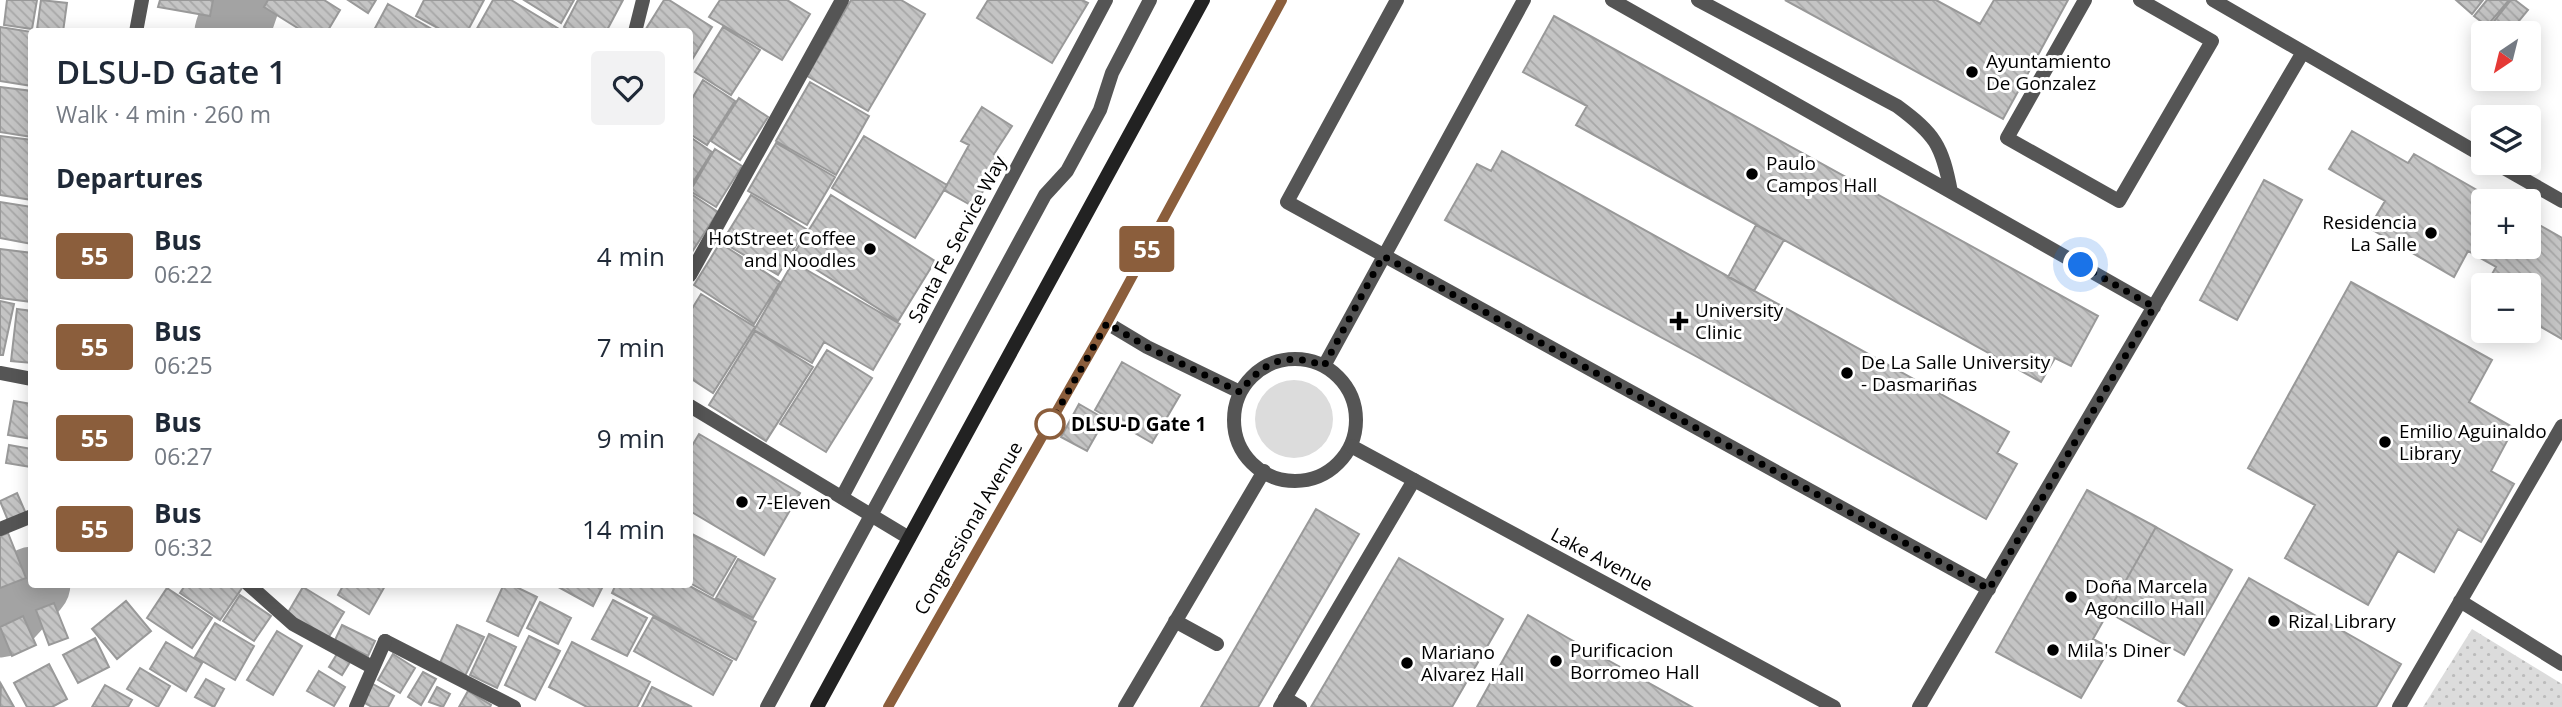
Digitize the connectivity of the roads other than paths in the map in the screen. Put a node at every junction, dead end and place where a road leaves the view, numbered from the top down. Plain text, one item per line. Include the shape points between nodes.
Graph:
1 (142, 0) edge
2 (643, 0) edge
3 (842, 0) edge
4 (1106, 0) edge
5 (1150, 0) edge
6 (1203, 0) edge
7 (1282, 0) edge
8 (1397, 0) edge
9 (1524, 0) edge
10 (1698, 0) edge
11 (2085, 0) edge
12 (2140, 0) edge
13 (2213, 0) edge
14 (1618, 1) edge
15 (137, 28) edge
16 (636, 28) edge
17 (2303, 52) junction
18 (2471, 149) edge
19 (2516, 175) edge
20 (1951, 192) junction
21 (2562, 201) edge
22 (1383, 256) junction
23 (693, 270) edge
24 (2154, 307) junction
25 (1107, 323) junction
26 (1324, 366) junction
27 (0, 373) edge
28 (28, 378) edge
29 (1240, 392) junction
30 (693, 408) edge
31 (2562, 426) edge
32 (1351, 446) junction
33 (1264, 471) junction
34 (1414, 480) junction
35 (842, 497) junction
36 (873, 515) junction
37 (28, 518) edge
38 (0, 529) edge
39 (909, 538) junction
40 (252, 588) edge
41 (1989, 589) junction
42 (2460, 601) junction
43 (1175, 621) junction
44 (1217, 644) dead end
45 (2562, 664) edge
46 (372, 667) junction
47 (1283, 703) edge
48 (356, 707) edge
49 (514, 707) edge
50 (767, 707) edge
51 (817, 707) edge
52 (888, 707) edge
53 (1125, 707) edge
54 (1300, 707) edge
55 (1834, 707) edge
56 (1919, 707) edge
57 (2399, 707) edge

1 - 15 street
2 - 16 street
3 - 23 street
4 - 35 street, Santa Fe Service Way
5 - 36 street via 1112,73 1100,110 1067,171 1045,195
6 - 39 main road
7 - 25 main road, Congressional Avenue
8 - 22 street via 1287,202
9 - 22 street
10 - 20 street via 1897,106 1925,127 1946,165
11 - 12 street via 2007,138 2119,201 2212,41
13 - 17 street
14 - 20 street
17 - 18 street
17 - 24 street
19 - 21 street
20 - 24 street
22 - 26 street
22 - 41 street
24 - 41 street
25 - 29 street
25 - 52 main road, Congressional Avenue
26 - 29 street via 1306,359 1286,359 1267,365
26 - 32 street via 1350,392 1356,410
27 - 28 street
29 - 33 street via 1234,427 1249,461
30 - 35 street
31 - 42 street
32 - 33 street via 1339,463 1303,481 1283,480
32 - 34 street, Lake Avenue
33 - 43 street
34 - 47 street
34 - 55 street, Lake Avenue
35 - 36 street
36 - 39 street
36 - 50 street
37 - 38 street
39 - 51 main road
40 - 46 street via 293,624
41 - 56 street
42 - 45 street
42 - 57 street
43 - 44 street
43 - 53 street
46 - 48 street
46 - 49 street via 385,641
47 - 54 street

